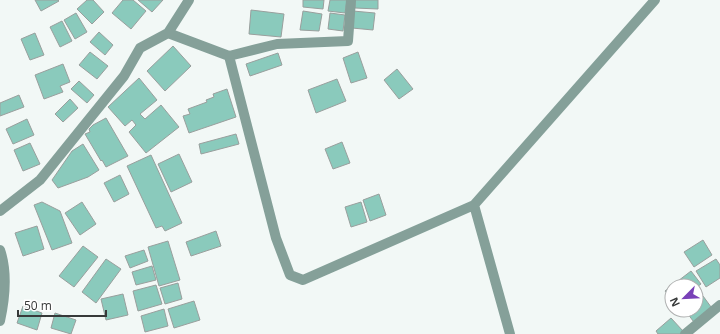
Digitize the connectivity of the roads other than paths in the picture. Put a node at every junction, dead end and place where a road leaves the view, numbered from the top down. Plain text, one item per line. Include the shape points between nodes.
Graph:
1 (189, 0) edge
2 (351, 0) edge
3 (655, 0) edge
4 (168, 33) junction
5 (229, 56) junction
6 (474, 205) junction
7 (0, 211) edge
8 (0, 250) edge
9 (720, 305) edge
10 (0, 321) edge
11 (510, 334) edge
12 (685, 334) edge

1 - 4 street
2 - 5 street via 348,41 277,44
3 - 6 street
4 - 5 street
4 - 7 street via 140,48 124,76 40,180
5 - 6 street via 276,238 290,275 303,280
6 - 11 street
8 - 10 street via 4,263 5,299
9 - 12 street

